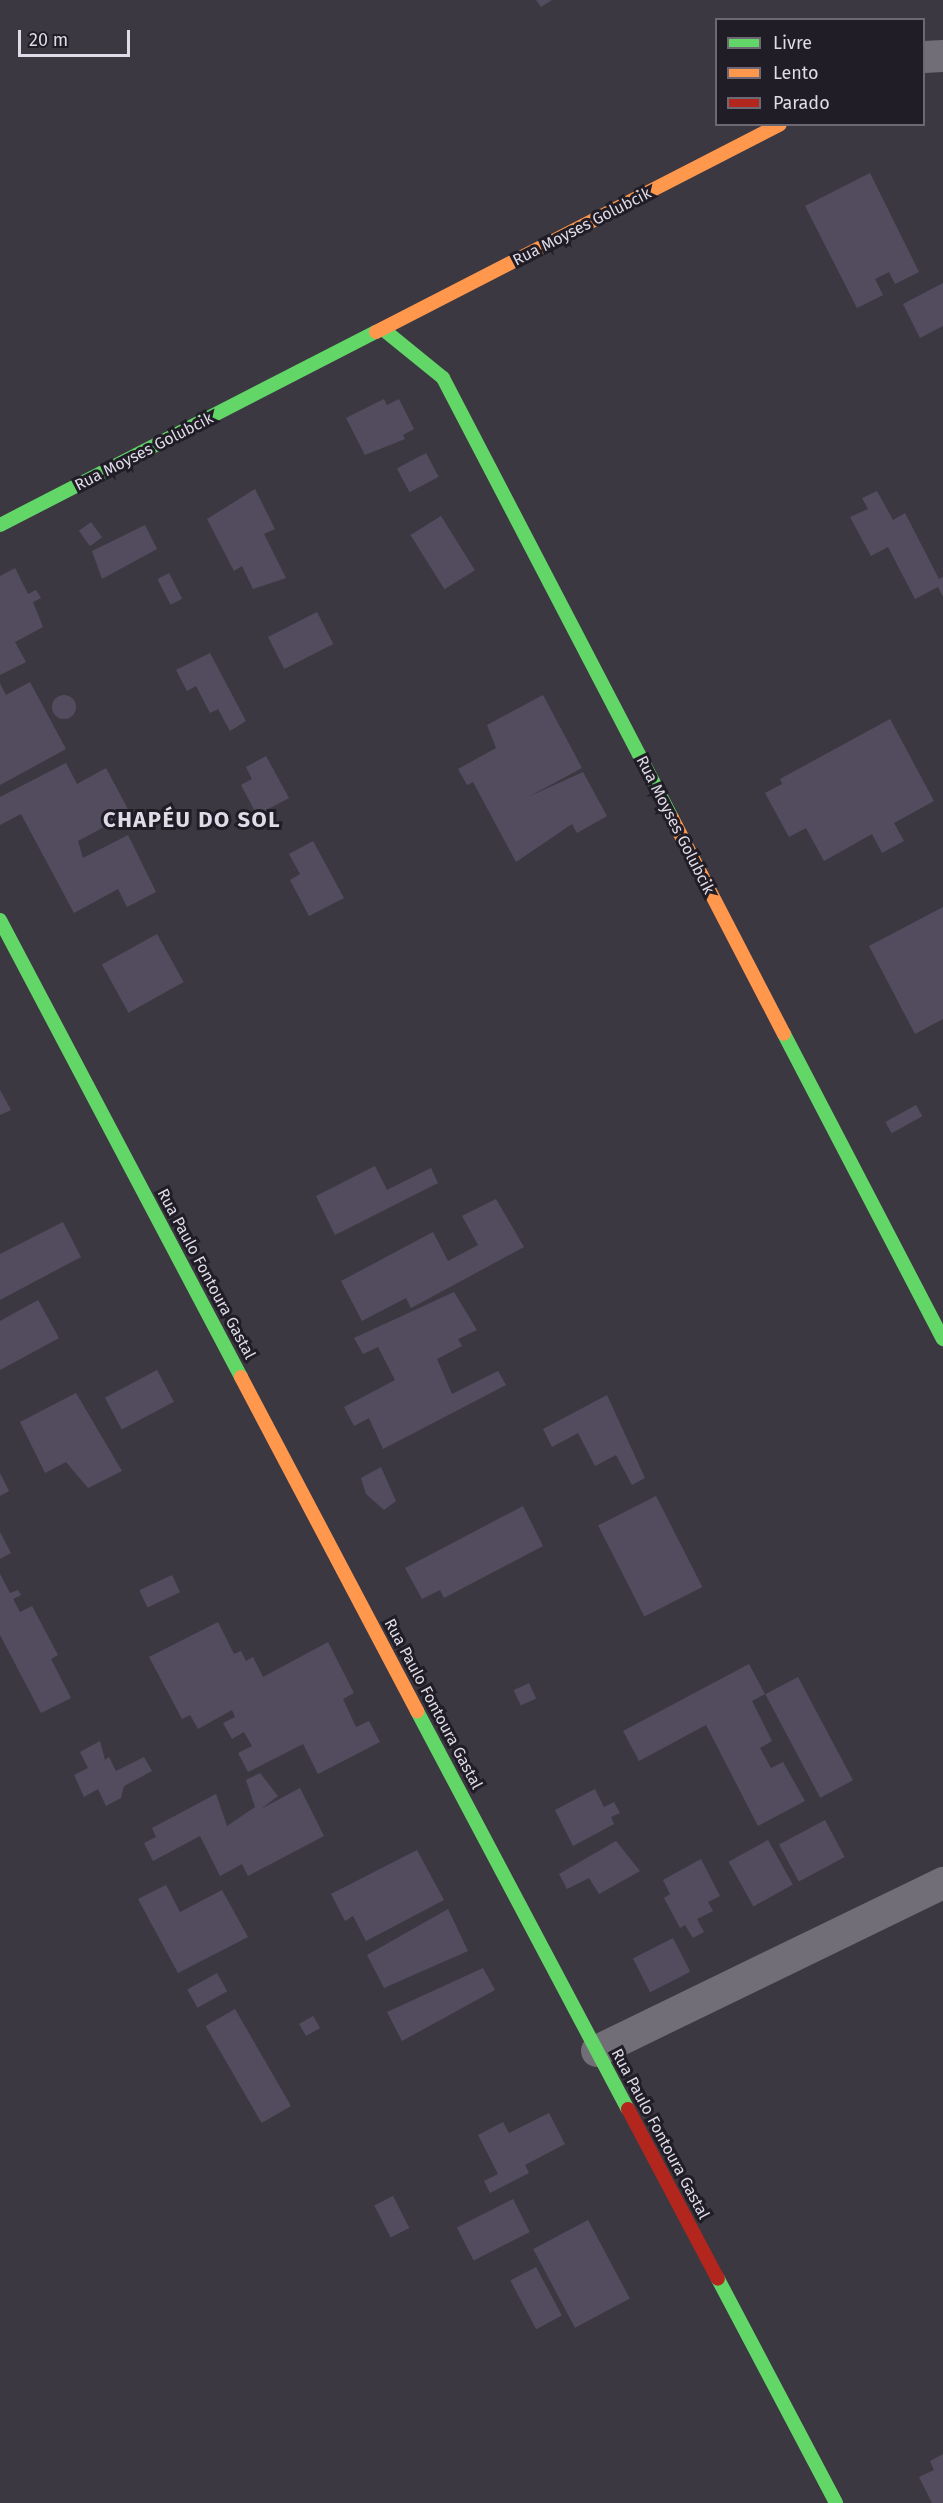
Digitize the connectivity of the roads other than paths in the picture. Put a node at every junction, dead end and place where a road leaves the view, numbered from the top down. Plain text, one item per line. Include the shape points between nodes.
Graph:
1 (943, 56) edge
2 (925, 57) edge
3 (776, 126) edge
4 (384, 330) junction
5 (0, 525) edge
6 (0, 920) edge
7 (943, 1339) edge
8 (943, 1883) edge
9 (597, 2051) junction
10 (836, 2503) edge

1 - 2 street
3 - 4 street, Rua Moyses Golubcik
4 - 5 street, Rua Moyses Golubcik
4 - 7 street, Rua Moyses Golubcik via 443,378
6 - 9 street, Rua Paulo Fontoura Gastal
8 - 9 street
9 - 10 street, Rua Paulo Fontoura Gastal

